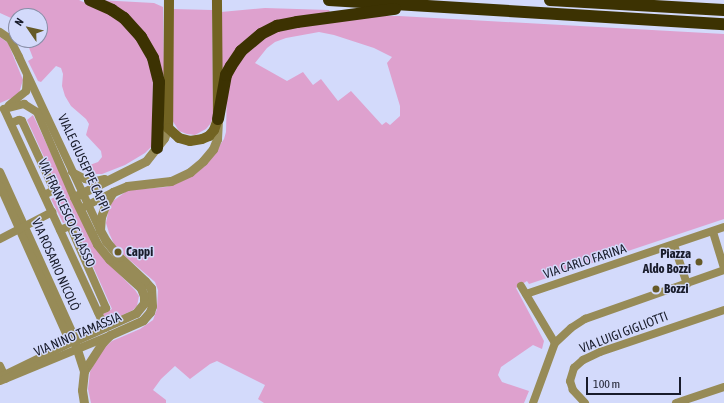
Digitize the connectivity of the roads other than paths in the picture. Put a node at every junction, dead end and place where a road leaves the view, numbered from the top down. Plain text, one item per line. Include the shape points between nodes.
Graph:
1 (90, 0) edge
2 (217, 0) edge
3 (329, 0) edge
4 (550, 0) edge
5 (169, 4) edge
6 (414, 5) junction
7 (724, 10) edge
8 (724, 24) edge
9 (0, 32) edge
10 (27, 74) junction
11 (159, 92) junction
12 (2, 110) edge
13 (218, 119) junction
14 (168, 128) junction
15 (157, 148) junction
16 (0, 172) edge
17 (72, 172) junction
18 (109, 179) junction
19 (0, 186) edge
20 (113, 192) junction
21 (78, 195) junction
22 (84, 207) junction
23 (52, 212) junction
24 (22, 227) junction
25 (724, 227) edge
26 (100, 230) junction
27 (713, 232) junction
28 (0, 233) edge
29 (0, 239) edge
30 (674, 245) junction
31 (724, 269) edge
32 (687, 284) junction
33 (521, 286) dead end
34 (526, 294) junction
35 (153, 298) joint
36 (144, 303) joint
37 (724, 310) edge
38 (107, 332) junction
39 (555, 343) junction
40 (75, 345) junction
41 (0, 366) edge
42 (84, 371) junction
43 (3, 378) edge
44 (724, 386) edge
45 (84, 403) edge
46 (533, 403) edge
47 (585, 403) edge
48 (676, 403) edge

1 - 11 highway via 117,13 141,36 156,64
2 - 13 main road
3 - 6 highway
4 - 7 highway
5 - 14 main road
6 - 8 highway
6 - 13 highway via 389,11 297,22 265,31 247,44 226,75
9 - 10 street, VIALE GIUSEPPE CAPPI via 10,39
10 - 12 street via 26,91
10 - 17 street, VIALE GIUSEPPE CAPPI
11 - 14 highway
11 - 15 highway
12 - 21 street, VIALE GIUSEPPE CAPPI via 24,104 37,112
12 - 23 street, VIA FRANCESCO CALASSO via 11,123
13 - 14 main road via 211,134 195,141 181,139
13 - 20 street via 217,139 213,149 203,162 190,172 171,181 137,184
14 - 15 street via 166,136
15 - 18 street via 146,160
16 - 24 street, VIA ROSARIO NICOLÒ
17 - 18 street via 85,179
17 - 21 street, VIALE GIUSEPPE CAPPI
18 - 21 street
19 - 24 street, VIA ROSARIO NICOLÒ
20 - 22 street
20 - 26 street via 104,209
21 - 22 street, VIALE GIUSEPPE CAPPI
22 - 26 street, VIALE GIUSEPPE CAPPI
22 - 36 street, VIALE GIUSEPPE CAPPI via 97,244 109,259 141,288
23 - 24 street
23 - 38 street, VIA FRANCESCO CALASSO
24 - 28 street
24 - 29 street
24 - 40 street, VIA ROSARIO NICOLÒ via 68,338
25 - 27 street
26 - 35 street, VIALE GIUSEPPE CAPPI via 119,257 151,288
27 - 30 street
27 - 31 street
30 - 32 street
30 - 34 street, VIA CARLO FARINA
31 - 32 street
32 - 39 street via 585,319 566,331
33 - 34 street
34 - 39 street
35 - 38 street, VIA NINO TAMASSIA via 150,312 143,320
36 - 38 street, VIA NINO TAMASSIA via 136,313
37 - 47 street, VIA LUIGI GIGLIOTTI via 583,360 574,368 570,381 573,390
38 - 40 street, VIA NINO TAMASSIA
38 - 42 street
39 - 46 street
40 - 42 street
40 - 43 street, VIA NINO TAMASSIA
41 - 43 street
42 - 45 street
44 - 48 street

